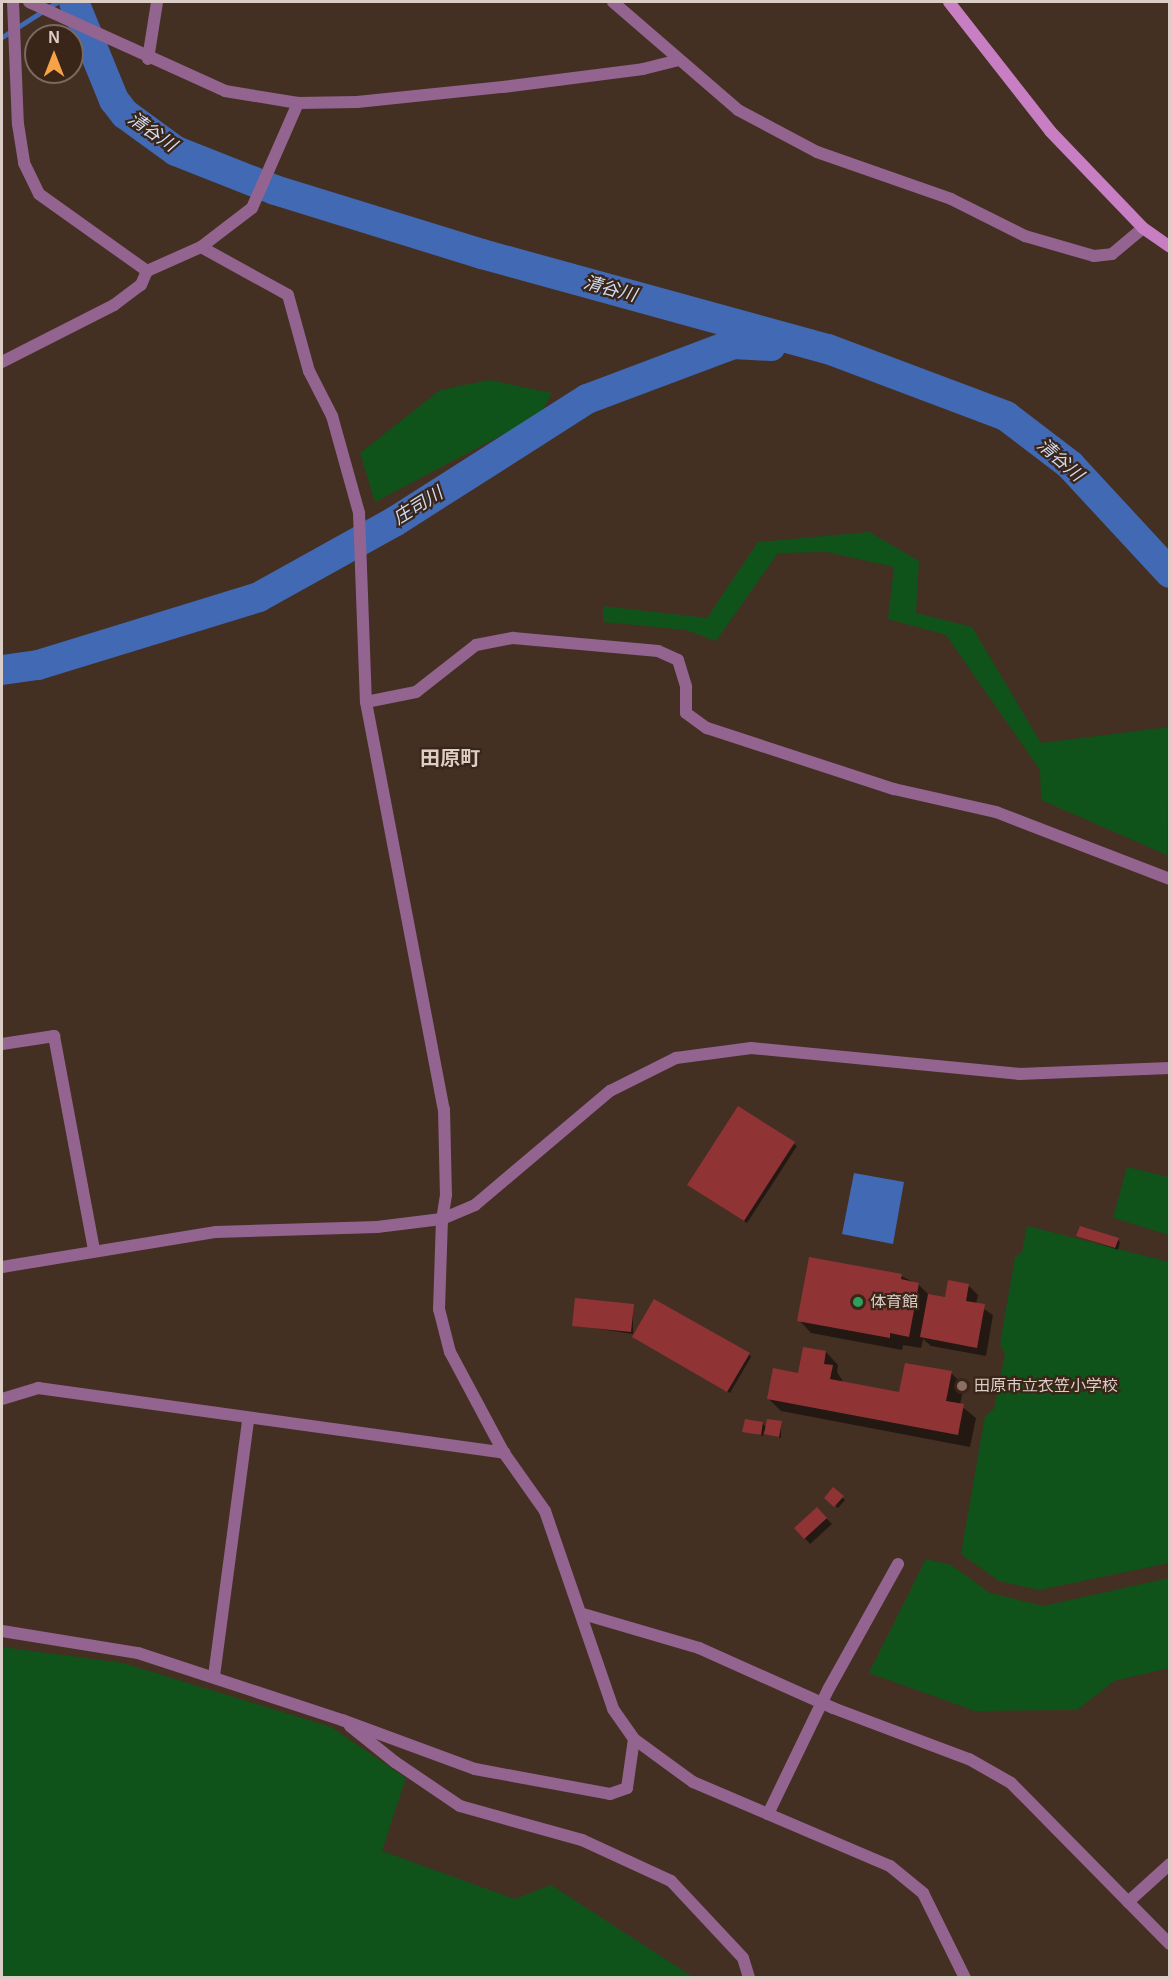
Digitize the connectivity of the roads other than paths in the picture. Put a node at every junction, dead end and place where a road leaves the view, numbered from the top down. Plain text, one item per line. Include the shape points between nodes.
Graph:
1 (13, 2) edge
2 (29, 2) edge
3 (157, 2) edge
4 (613, 2) edge
5 (949, 2) edge
6 (47, 7) edge
7 (148, 59) junction
8 (678, 60) junction
9 (298, 103) junction
10 (1143, 228) junction
11 (201, 247) junction
12 (1170, 247) edge
13 (147, 271) junction
14 (2, 362) edge
15 (366, 702) junction
16 (1170, 879) edge
17 (2, 1044) edge
18 (1170, 1068) edge
19 (442, 1219) junction
20 (94, 1250) junction
21 (2, 1267) edge
22 (2, 1399) edge
23 (248, 1420) junction
24 (504, 1453) junction
25 (898, 1564) dead end
26 (583, 1614) junction
27 (2, 1631) edge
28 (214, 1676) junction
29 (822, 1702) junction
30 (342, 1720) junction
31 (634, 1739) junction
32 (768, 1814) junction
33 (1170, 1864) edge
34 (1128, 1902) junction
35 (1170, 1944) edge
36 (749, 1977) edge
37 (965, 1977) edge

1 - 13 street via 18,124 24,163 39,194
2 - 6 street
3 - 7 street
4 - 8 street
5 - 10 street via 1013,88
6 - 7 street via 65,20
7 - 9 street via 225,91
8 - 9 street via 643,69 502,87 357,102
8 - 10 street via 738,110 817,152 951,198 1025,236 1094,256 1112,254
9 - 11 street via 252,208
10 - 12 street
11 - 13 street
11 - 15 street via 288,295 309,371 332,416 359,513
13 - 14 street via 141,285 114,305
15 - 16 street via 416,692 476,645 513,638 658,651 678,660 686,687 686,713 707,728 894,789 996,812
15 - 19 street via 444,1109 447,1195
17 - 20 street via 54,1036
18 - 19 street via 1019,1074 751,1048 676,1058 610,1091 474,1205
19 - 20 street via 377,1227 216,1232
19 - 24 street via 439,1310 447,1341
20 - 21 street
22 - 23 street via 38,1388
23 - 24 street
23 - 28 street
24 - 26 street via 545,1511
25 - 29 street
26 - 29 street via 699,1648
26 - 31 street via 614,1709
27 - 28 street via 138,1653
28 - 30 street
29 - 32 street
29 - 34 street via 969,1759 1011,1783
30 - 31 street via 474,1769 609,1794 627,1788
30 - 36 street via 460,1806 582,1840 671,1881 743,1958
31 - 32 street via 693,1782
32 - 37 street via 891,1866 923,1893
33 - 34 street
34 - 35 street

